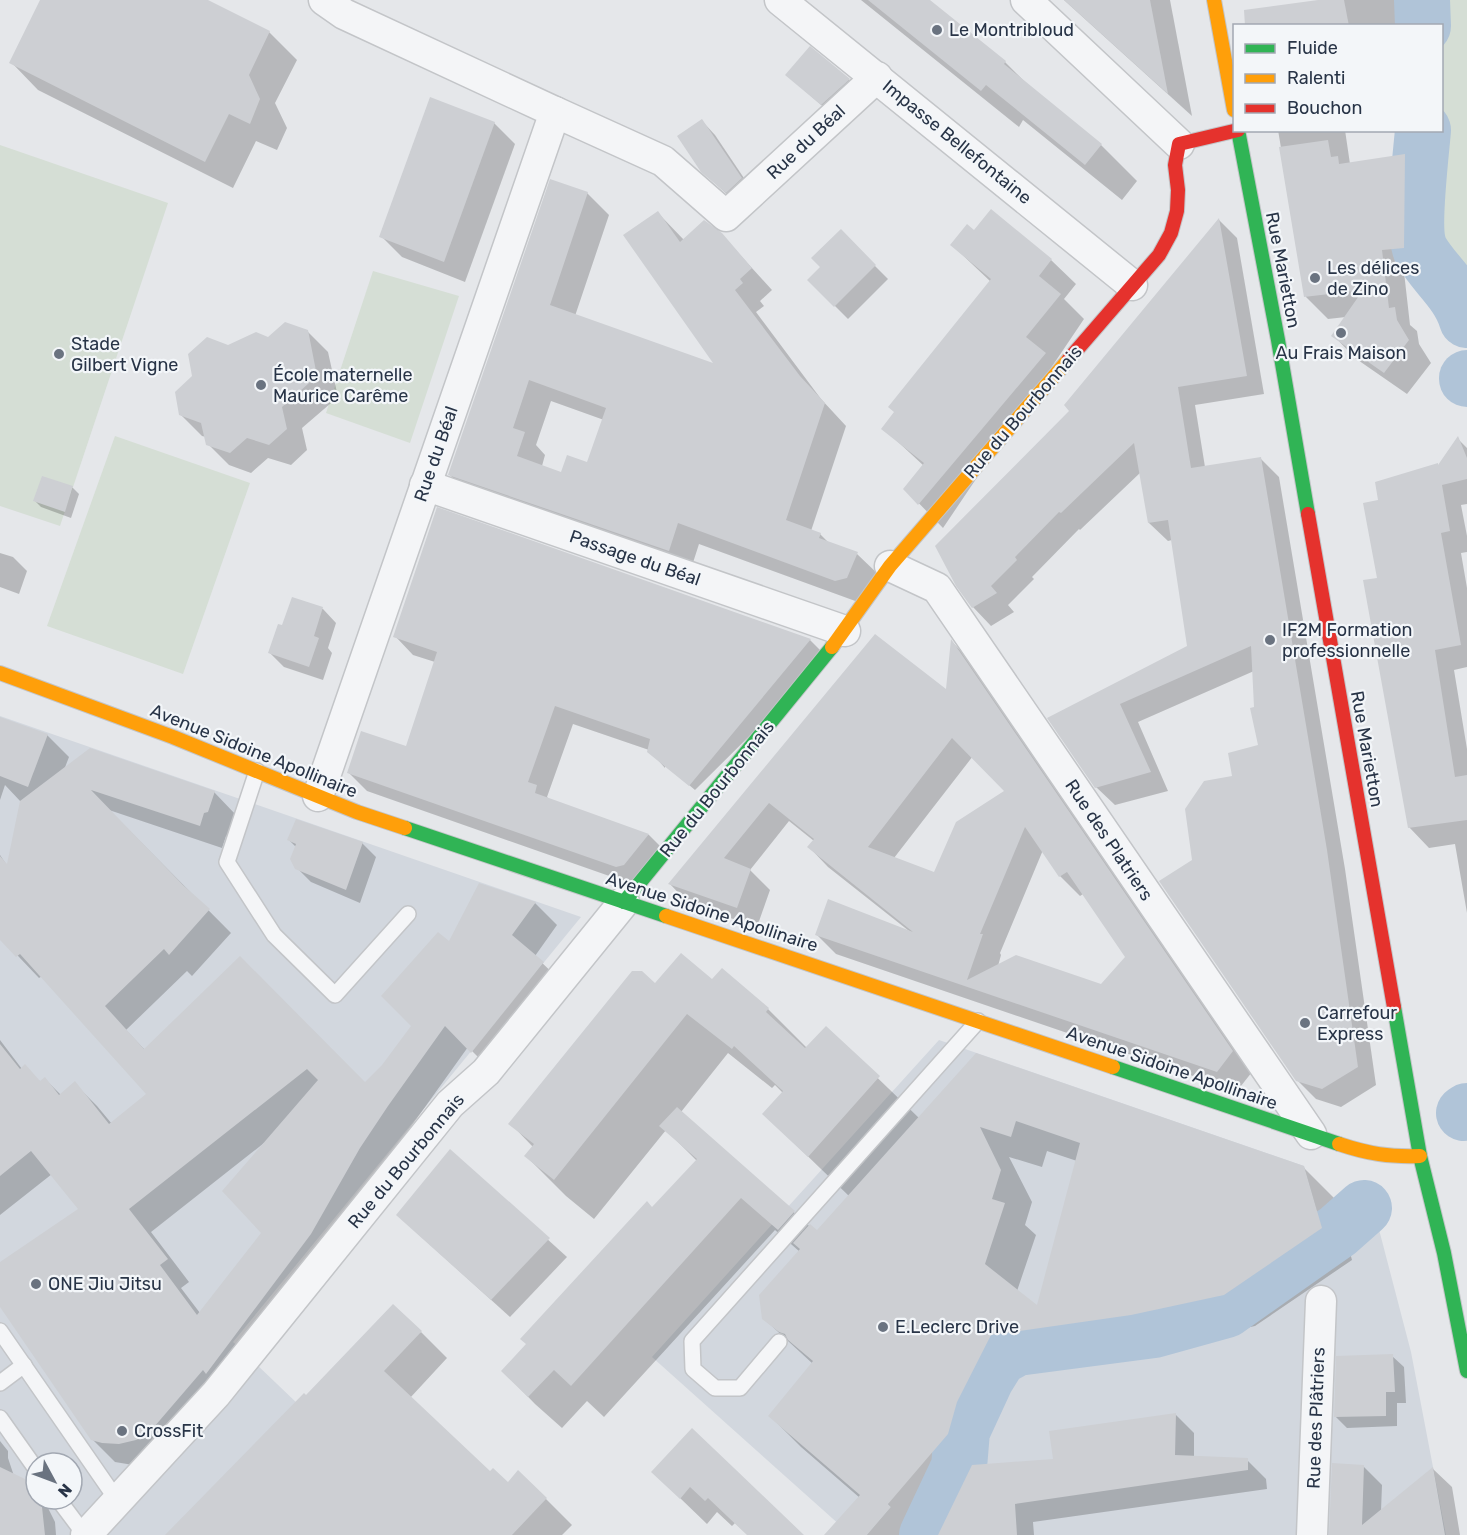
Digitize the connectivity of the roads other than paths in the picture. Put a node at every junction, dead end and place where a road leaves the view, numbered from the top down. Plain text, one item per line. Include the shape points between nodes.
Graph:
1 (324, 0) edge
2 (780, 0) edge
3 (1026, 0) edge
4 (1214, 0) edge
5 (1232, 22) dead end
6 (1224, 55) junction
7 (877, 77) junction
8 (1233, 104) edge
9 (555, 112) junction
10 (1233, 131) edge
11 (1238, 132) edge
12 (1179, 144) junction
13 (1132, 285) junction
14 (425, 485) junction
15 (890, 566) junction
16 (845, 631) junction
17 (0, 673) edge
18 (257, 771) junction
19 (318, 796) junction
20 (624, 902) junction
21 (408, 914) dead end
22 (978, 1021) junction
23 (1311, 1134) junction
24 (1420, 1156) junction
25 (1449, 1282) junction
26 (1467, 1289) edge
27 (1321, 1301) dead end
28 (0, 1331) edge
29 (779, 1342) dead end
30 (24, 1365) junction
31 (1467, 1371) edge
32 (0, 1383) edge
33 (0, 1418) edge
34 (24, 1453) edge
35 (117, 1500) junction
36 (67, 1511) edge
37 (86, 1535) edge
38 (1312, 1535) edge

1 - 9 street, Rue du Béal via 344,14
2 - 7 street, Impasse Bellefontaine
3 - 12 street
4 - 6 main road
5 - 6 main road
6 - 8 main road
7 - 9 street, Rue du Béal via 726,216 663,161
7 - 13 street, Impasse Bellefontaine
9 - 14 street, Rue du Béal
10 - 12 main road
11 - 24 main road, Rue Marietton
12 - 13 main road, Rue du Bourbonnais via 1175,165 1177,212 1171,233 1159,255
13 - 15 main road, Rue du Bourbonnais
14 - 16 street, Passage du Béal
14 - 19 street, Rue du Béal
15 - 16 main road, Rue du Bourbonnais
15 - 23 street, Rue des Platriers via 937,588
16 - 20 main road, Rue du Bourbonnais
17 - 18 main road, Avenue Sidoine Apollinaire
18 - 19 main road, Avenue Sidoine Apollinaire
18 - 21 lane via 227,862 274,935 336,995
19 - 20 main road, Avenue Sidoine Apollinaire
20 - 22 main road, Avenue Sidoine Apollinaire
20 - 35 street, Rue du Bourbonnais via 486,1072 450,1104 216,1394
22 - 23 main road, Avenue Sidoine Apollinaire
22 - 29 lane via 692,1341 693,1369 715,1388 741,1388
23 - 24 main road, Avenue Sidoine Apollinaire via 1359,1151
24 - 25 main road, Rue Marietton
25 - 26 main road
25 - 31 main road, Rue Marietton
27 - 38 street, Rue des Plâtriers
28 - 30 lane
30 - 32 lane
30 - 35 lane
33 - 34 lane
35 - 37 street, Rue du Bourbonnais
36 - 37 lane

